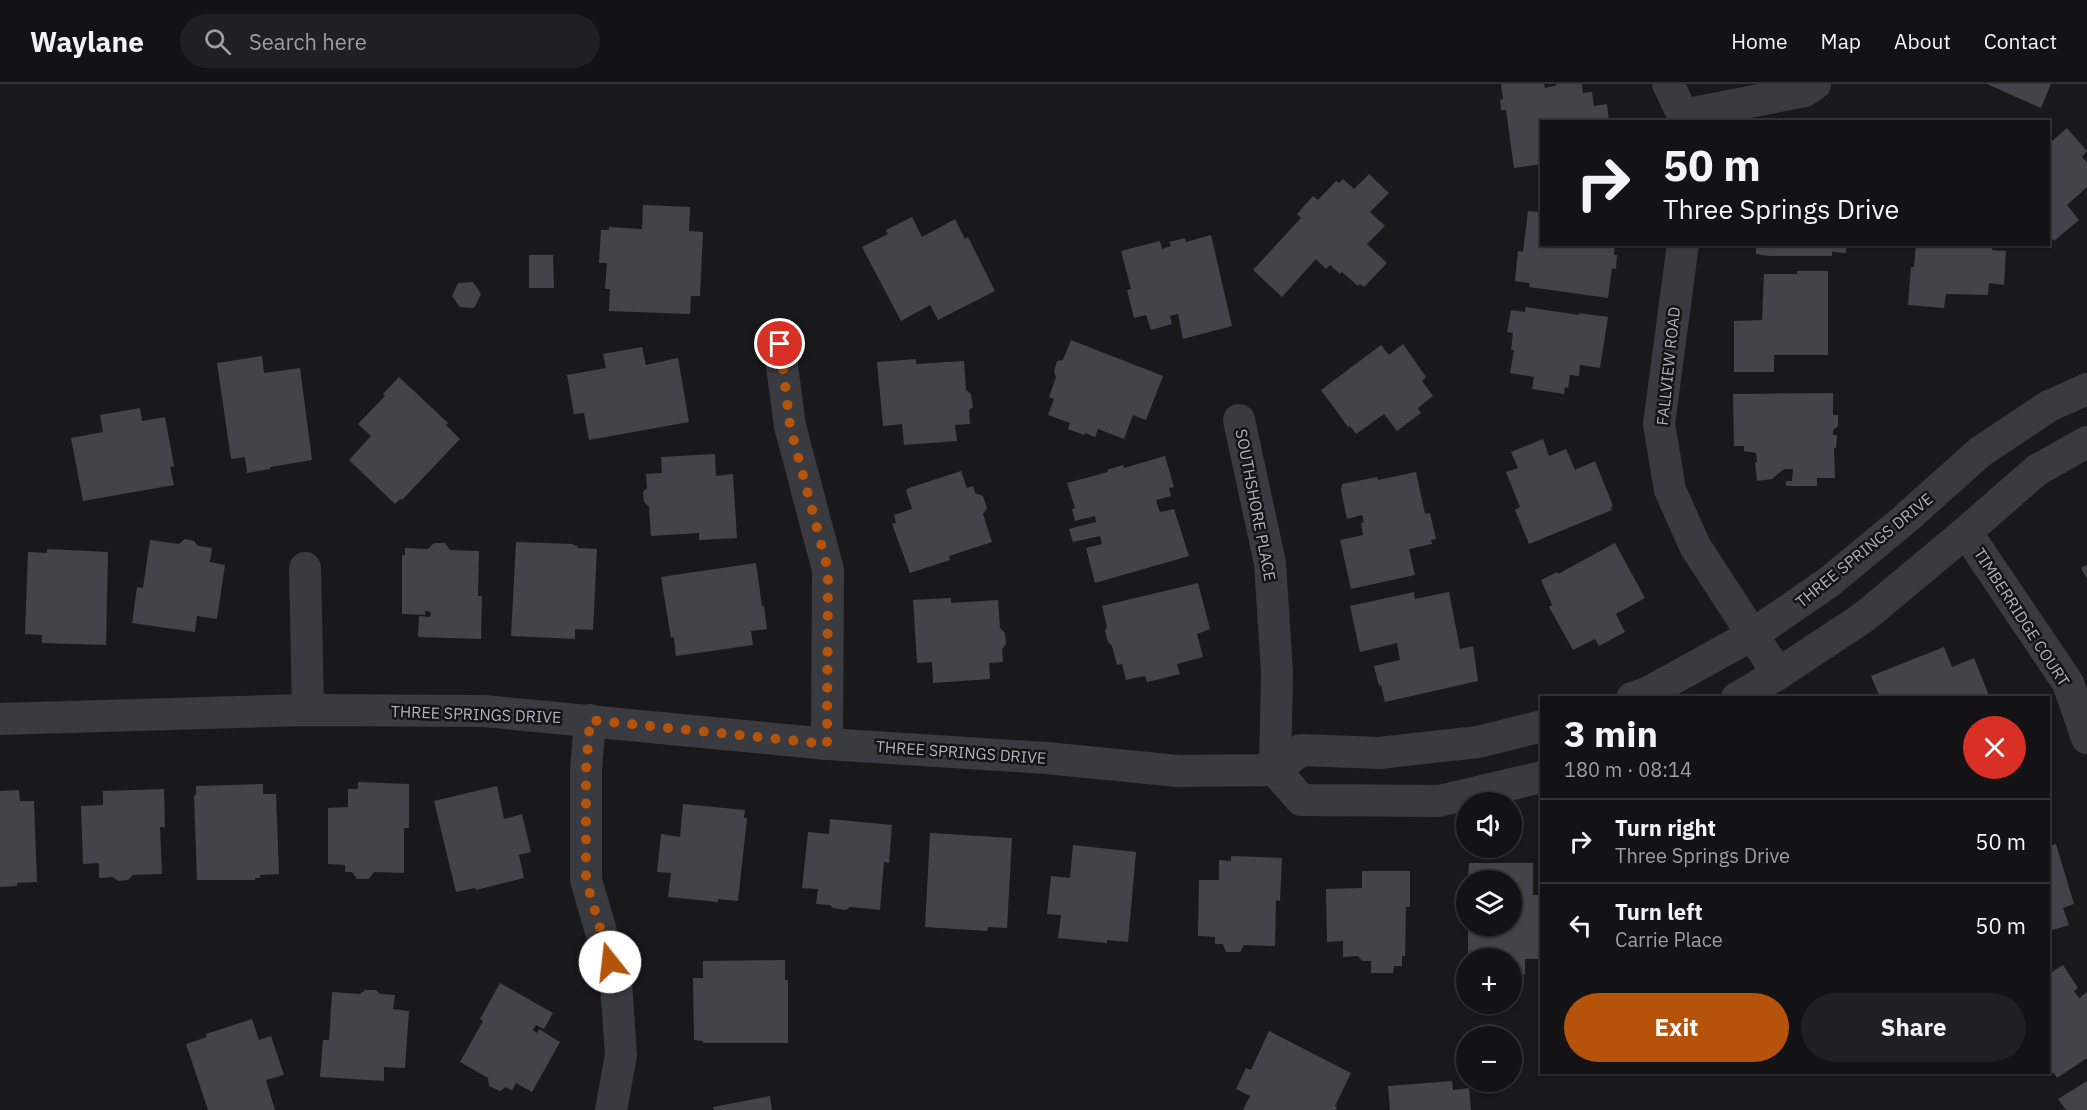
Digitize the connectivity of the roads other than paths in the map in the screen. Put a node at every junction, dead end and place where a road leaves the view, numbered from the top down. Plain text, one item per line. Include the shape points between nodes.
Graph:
1 (1668, 84) edge
2 (1815, 84) edge
3 (1683, 118) edge
4 (1683, 246) edge
5 (780, 344) dead end
6 (2087, 389) edge
7 (1239, 420) dead end
8 (2087, 442) edge
9 (1966, 532) junction
10 (305, 568) dead end
11 (1752, 635) junction
12 (1778, 674) junction
13 (1638, 696) edge
14 (1740, 696) edge
15 (308, 710) junction
16 (0, 719) edge
17 (590, 720) junction
18 (1540, 726) edge
19 (2087, 738) edge
20 (827, 744) junction
21 (1275, 770) junction
22 (1540, 777) edge
23 (611, 1110) edge

1 - 3 street
2 - 3 street via 1805,91
4 - 11 street, FALLVIEW ROAD via 1659,424 1670,490 1695,546
5 - 20 street via 790,426 828,570
6 - 11 street, THREE SPRINGS DRIVE via 2049,406 1980,452 1829,582
7 - 21 street, SOUTHSHORE PLACE via 1270,562 1277,673
8 - 9 street via 2037,470
9 - 12 street via 1864,617
9 - 19 street, TIMBERRIDGE COURT via 2068,683
10 - 15 street
11 - 12 street, FALLVIEW ROAD
11 - 13 street, THREE SPRINGS DRIVE
12 - 14 street
15 - 16 street, THREE SPRINGS DRIVE
15 - 17 street, THREE SPRINGS DRIVE via 484,711
17 - 20 street, THREE SPRINGS DRIVE
17 - 23 street via 586,880 616,983 621,1055
18 - 21 street via 1478,742 1379,753 1301,750
20 - 21 street, THREE SPRINGS DRIVE via 1178,771
21 - 22 street via 1301,800 1438,801

